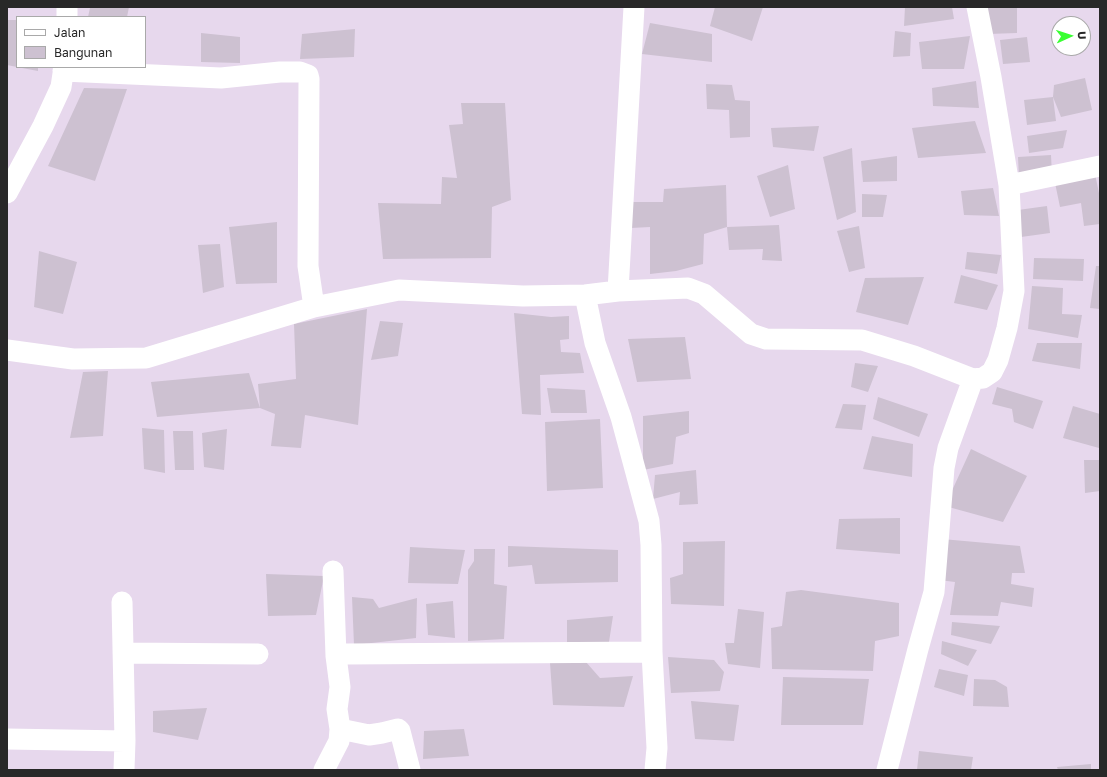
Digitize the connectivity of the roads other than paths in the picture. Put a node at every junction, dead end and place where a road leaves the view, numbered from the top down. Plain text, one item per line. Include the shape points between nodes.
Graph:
1 (634, 7) edge
2 (977, 7) edge
3 (64, 69) edge
4 (1100, 166) edge
5 (1009, 185) junction
6 (7, 193) edge
7 (618, 291) junction
8 (585, 295) junction
9 (314, 307) junction
10 (7, 350) edge
11 (973, 379) junction
12 (333, 571) dead end
13 (122, 602) dead end
14 (652, 652) junction
15 (123, 653) junction
16 (258, 654) dead end
17 (336, 656) junction
18 (340, 729) junction
19 (7, 739) edge
20 (125, 741) junction
21 (124, 770) edge
22 (324, 770) edge
23 (410, 770) edge
24 (655, 770) edge
25 (887, 770) edge

1 - 7 street
2 - 5 street
3 - 6 street via 61,87
3 - 9 street via 221,78 280,72 300,72 308,75 308,266
4 - 5 street
5 - 11 street via 1014,290 1007,328 992,372 984,378
7 - 8 street
7 - 11 street via 688,288 704,294 752,334 766,339 862,340 914,356
8 - 9 street via 523,296 399,290
8 - 14 street via 595,343 621,417 649,521
9 - 10 street via 146,358 73,359
11 - 25 street via 948,448 944,468 934,592
12 - 17 street
13 - 15 street
14 - 17 street
14 - 24 street via 657,748
15 - 16 street
15 - 20 street
17 - 18 street via 340,687 337,709
18 - 22 street via 339,741
18 - 23 street via 369,735 398,729
19 - 20 street
20 - 21 street

